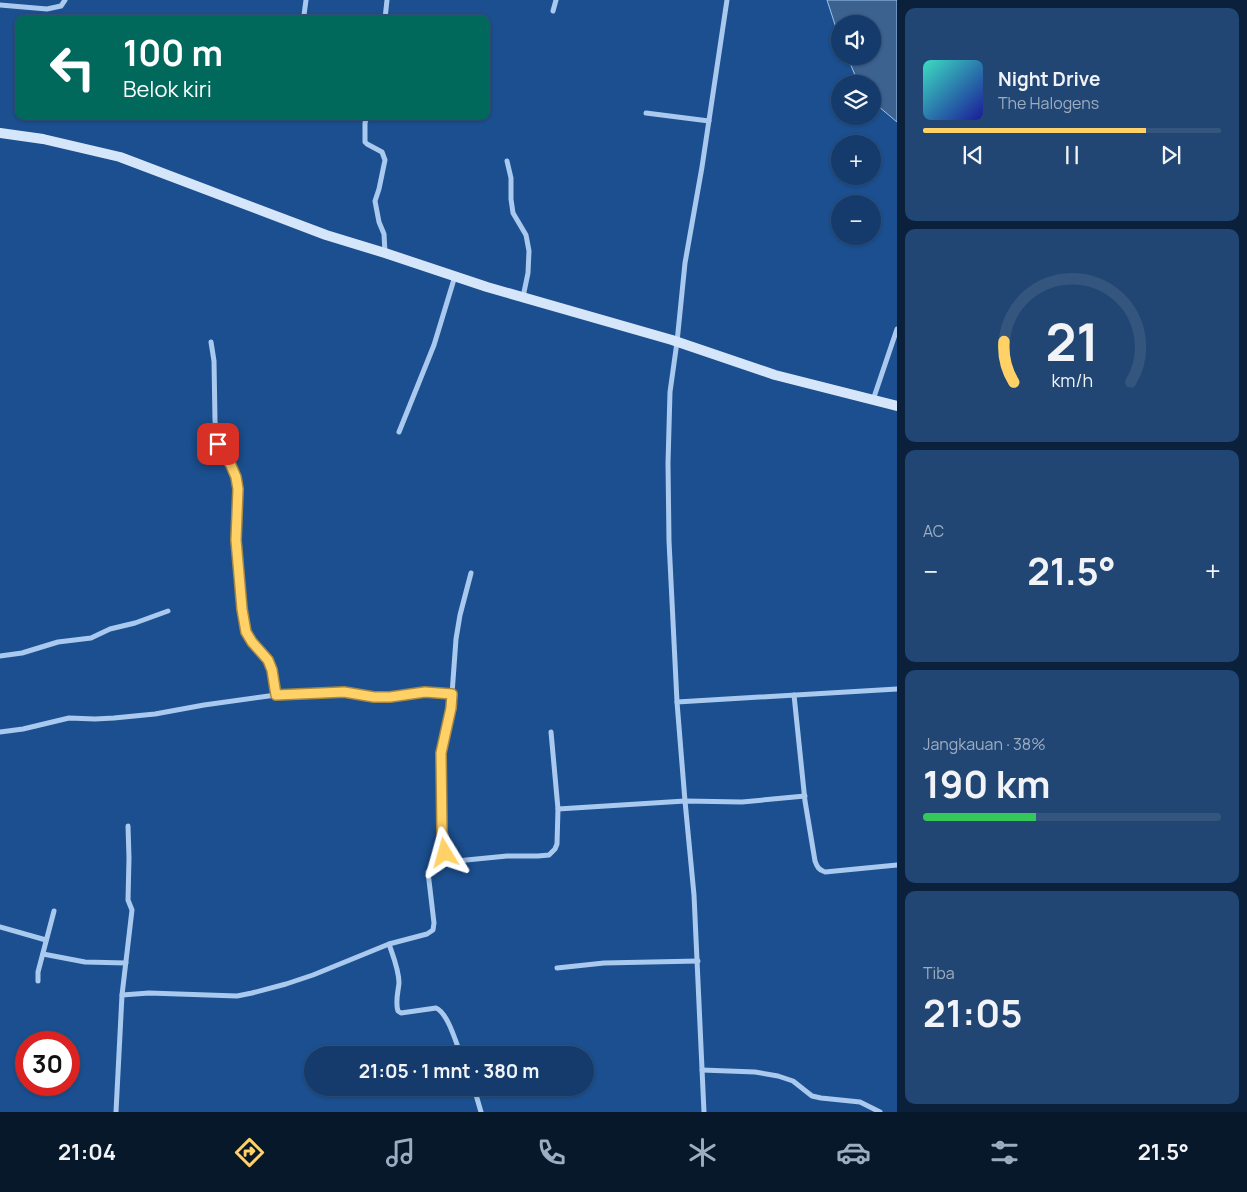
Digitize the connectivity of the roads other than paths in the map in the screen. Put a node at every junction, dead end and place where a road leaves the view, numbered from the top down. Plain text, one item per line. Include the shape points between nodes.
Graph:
1 (65, 0) edge
2 (306, 0) edge
3 (387, 0) edge
4 (556, 0) edge
5 (727, 0) edge
6 (0, 5) edge
7 (553, 11) dead end
8 (304, 15) edge
9 (385, 15) edge
10 (646, 113) dead end
11 (366, 120) edge
12 (709, 121) junction
13 (0, 133) edge
14 (507, 161) dead end
15 (385, 253) junction
16 (455, 276) junction
17 (523, 297) junction
18 (897, 330) edge
19 (212, 342) dead end
20 (677, 342) junction
21 (873, 400) junction
22 (897, 406) edge
23 (399, 432) dead end
24 (471, 573) dead end
25 (168, 611) dead end
26 (0, 656) edge
27 (897, 689) edge
28 (452, 694) junction
29 (276, 695) junction
30 (794, 695) junction
31 (677, 702) junction
32 (0, 732) edge
33 (551, 732) dead end
34 (805, 796) junction
35 (685, 800) junction
36 (558, 809) junction
37 (128, 826) dead end
38 (446, 862) junction
39 (897, 865) edge
40 (54, 911) dead end
41 (0, 927) edge
42 (46, 940) junction
43 (390, 944) junction
44 (42, 954) junction
45 (698, 961) junction
46 (126, 964) junction
47 (557, 968) dead end
48 (38, 981) dead end
49 (122, 995) junction
50 (457, 1046) edge
51 (702, 1070) junction
52 (476, 1096) edge
53 (116, 1112) edge
54 (481, 1112) edge
55 (704, 1112) edge
56 (880, 1112) edge

1 - 6 street via 61,6 47,9
2 - 8 street
3 - 9 street
4 - 7 street
5 - 12 street
10 - 12 street
11 - 15 street via 365,142 382,152 385,160 375,202 384,234
12 - 20 street via 685,263
13 - 15 main road via 120,156 326,235
14 - 17 street via 513,213 526,235 529,251
15 - 16 main road
16 - 17 main road
16 - 23 street via 434,345
17 - 20 main road
18 - 21 street
19 - 29 street via 218,444 230,463 238,489 236,540 246,632 268,660
20 - 21 main road via 775,374
20 - 31 street via 670,392 668,463
21 - 22 main road
24 - 28 street via 456,639
25 - 26 street via 91,638
27 - 30 street
28 - 29 street via 425,692 390,697 344,692
28 - 38 street via 441,753 442,832
29 - 32 street via 155,714 69,718
30 - 31 street
30 - 34 street
31 - 35 street
33 - 36 street
34 - 35 street via 742,802
34 - 39 street via 815,861 820,870
35 - 36 street
35 - 45 street
36 - 38 street via 557,844 549,855
37 - 46 street via 128,900 132,910
38 - 43 street via 431,867 428,872 433,930
40 - 42 street
41 - 42 street
42 - 44 street
43 - 49 street via 313,975 237,996
43 - 50 street via 398,976 398,1011 439,1009
44 - 46 street via 85,962
44 - 48 street
45 - 47 street via 604,963
45 - 51 street
46 - 49 street
49 - 53 street
51 - 55 street
51 - 56 street via 778,1076 794,1081 812,1096 860,1102
52 - 54 street

